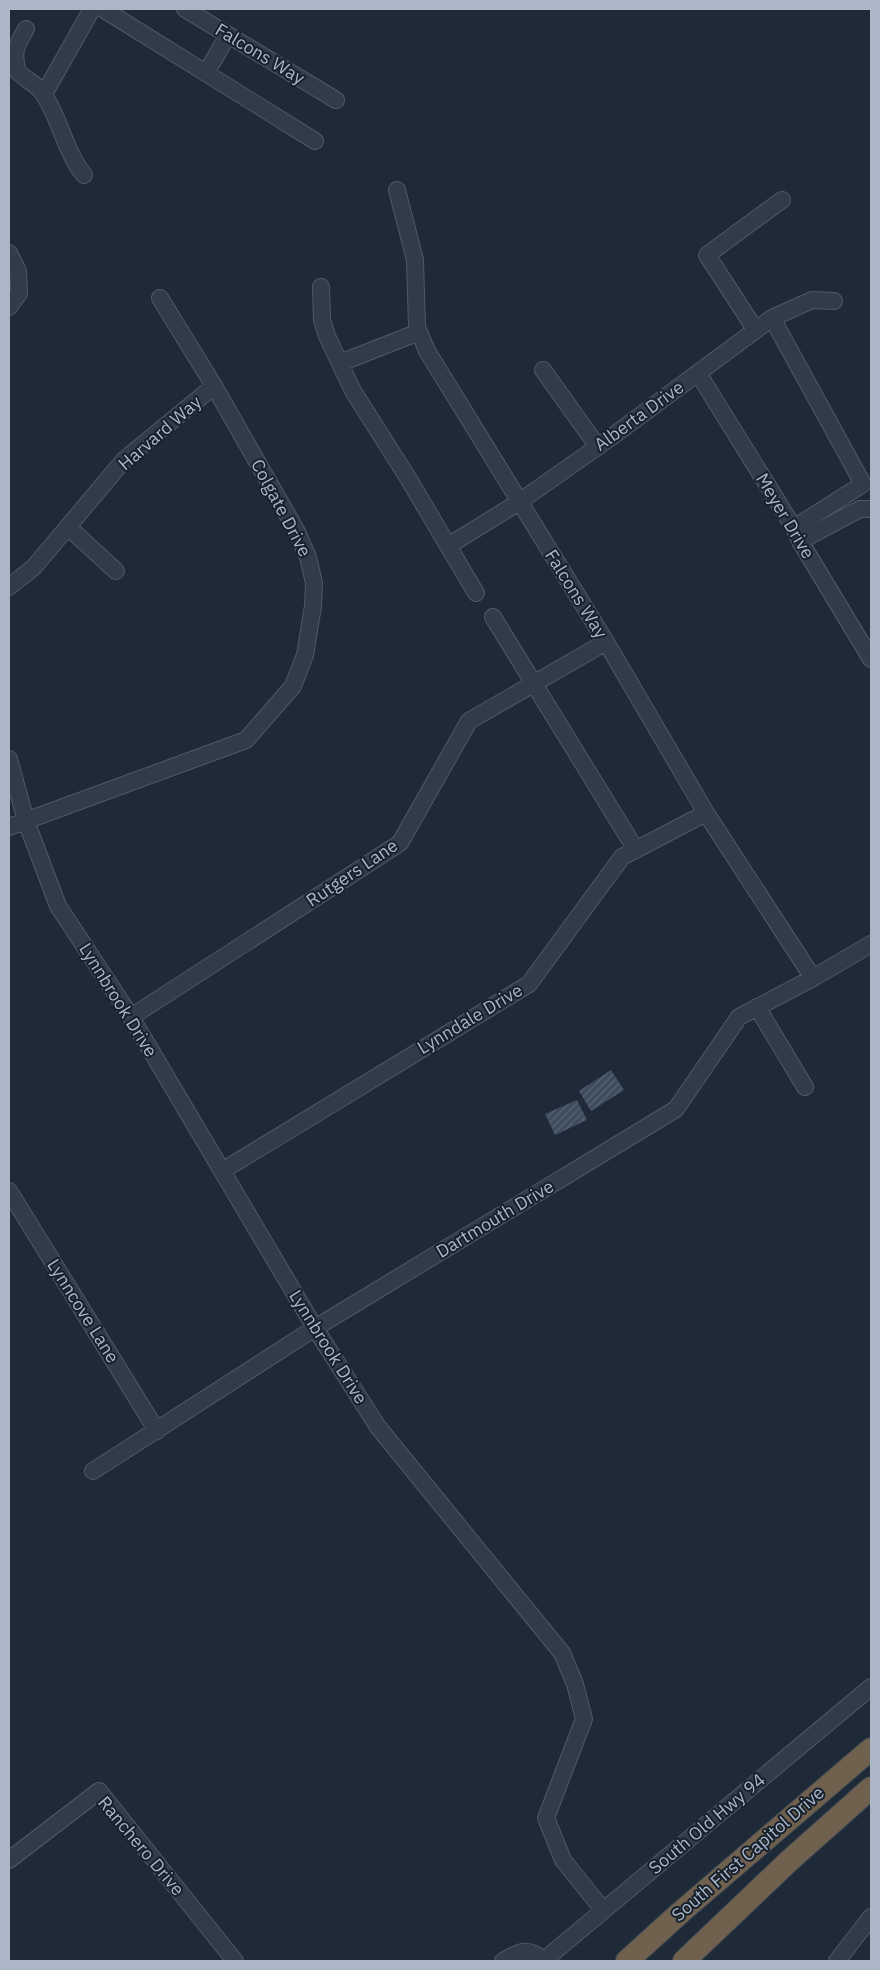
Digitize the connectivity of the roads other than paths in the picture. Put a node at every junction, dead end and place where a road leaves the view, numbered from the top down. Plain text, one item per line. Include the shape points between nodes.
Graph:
1 (92, 9) edge
2 (103, 9) edge
3 (185, 9) edge
4 (26, 29) dead end
5 (228, 35) junction
6 (206, 73) junction
7 (44, 94) junction
8 (336, 100) dead end
9 (315, 141) dead end
10 (84, 175) dead end
11 (397, 190) dead end
12 (782, 200) dead end
13 (9, 254) edge
14 (321, 288) dead end
15 (160, 298) dead end
16 (834, 301) dead end
17 (9, 307) edge
18 (772, 318) junction
19 (755, 329) junction
20 (419, 332) junction
21 (340, 363) junction
22 (543, 370) dead end
23 (698, 373) junction
24 (214, 386) junction
25 (598, 446) junction
26 (519, 502) junction
27 (871, 509) edge
28 (68, 527) junction
29 (797, 534) junction
30 (448, 546) junction
31 (116, 572) dead end
32 (9, 587) edge
33 (476, 593) dead end
34 (493, 617) dead end
35 (606, 642) junction
36 (871, 659) edge
37 (534, 684) junction
38 (9, 759) edge
39 (706, 813) junction
40 (26, 821) junction
41 (9, 827) edge
42 (636, 850) junction
43 (871, 944) edge
44 (812, 978) junction
45 (758, 1007) junction
46 (131, 1017) junction
47 (805, 1087) dead end
48 (222, 1171) junction
49 (9, 1191) edge
50 (314, 1328) junction
51 (157, 1431) junction
52 (93, 1471) dead end
53 (871, 1687) edge
54 (871, 1749) edge
55 (871, 1788) edge
56 (9, 1860) edge
57 (603, 1910) junction
58 (871, 1917) edge
59 (235, 1961) edge
60 (503, 1961) edge
61 (543, 1961) edge
62 (627, 1961) edge
63 (685, 1961) edge
64 (837, 1961) edge

1 - 7 street
2 - 6 street
3 - 5 street, Falcons Way
4 - 7 street via 14,50 15,62 18,72
5 - 6 street
5 - 8 street, Falcons Way
6 - 9 street
7 - 10 street via 68,150
11 - 20 street, Falcons Way via 415,260
12 - 19 street via 707,255
13 - 17 street via 18,271 19,292
14 - 21 street via 322,320
15 - 24 street, Colgate Drive
16 - 18 street, Alberta Drive via 812,300
18 - 19 street, Alberta Drive
18 - 29 street via 863,484
19 - 23 street, Alberta Drive
20 - 21 street
20 - 26 street, Falcons Way via 427,351
21 - 30 street via 353,391
22 - 25 street
23 - 25 street, Alberta Drive
23 - 29 street, Meyer Drive
24 - 28 street, Harvard Way via 124,460
24 - 40 street, Colgate Drive via 308,557 314,583 313,606 304,655 294,686 246,740
25 - 26 street, Alberta Drive
26 - 30 street, Alberta Drive
26 - 35 street, Falcons Way
27 - 29 street via 860,509
28 - 31 street
28 - 32 street, Harvard Way via 34,567
29 - 36 street, Meyer Drive
30 - 33 street
34 - 37 street
35 - 37 street, Rutgers Lane
35 - 39 street, Falcons Way
37 - 42 street
37 - 46 street, Rutgers Lane via 469,722 400,843
38 - 40 street, Lynnbrook Drive
39 - 42 street, Lynndale Drive
39 - 44 street, Falcons Way
40 - 41 street, Colgate Drive
40 - 46 street, Lynnbrook Drive via 58,906
42 - 48 street, Lynndale Drive via 622,856 529,984
43 - 44 street, Dartmouth Drive
44 - 45 street, Dartmouth Drive
45 - 47 street
45 - 50 street, Dartmouth Drive via 739,1017 676,1109
46 - 48 street, Lynnbrook Drive
48 - 50 street, Lynnbrook Drive
49 - 51 street, Lynncove Lane
50 - 51 street, Dartmouth Drive
50 - 57 street, Lynnbrook Drive via 378,1427 562,1653 575,1684 584,1719 546,1818 563,1860
51 - 52 street, Dartmouth Drive
53 - 57 street, South Old Hwy 94
54 - 62 highway, South First Capitol Drive
55 - 63 highway, South First Capitol Drive
56 - 59 street, Ranchero Drive via 99,1791
57 - 61 street, South Old Hwy 94
58 - 64 street
60 - 61 street via 520,1952 533,1952

